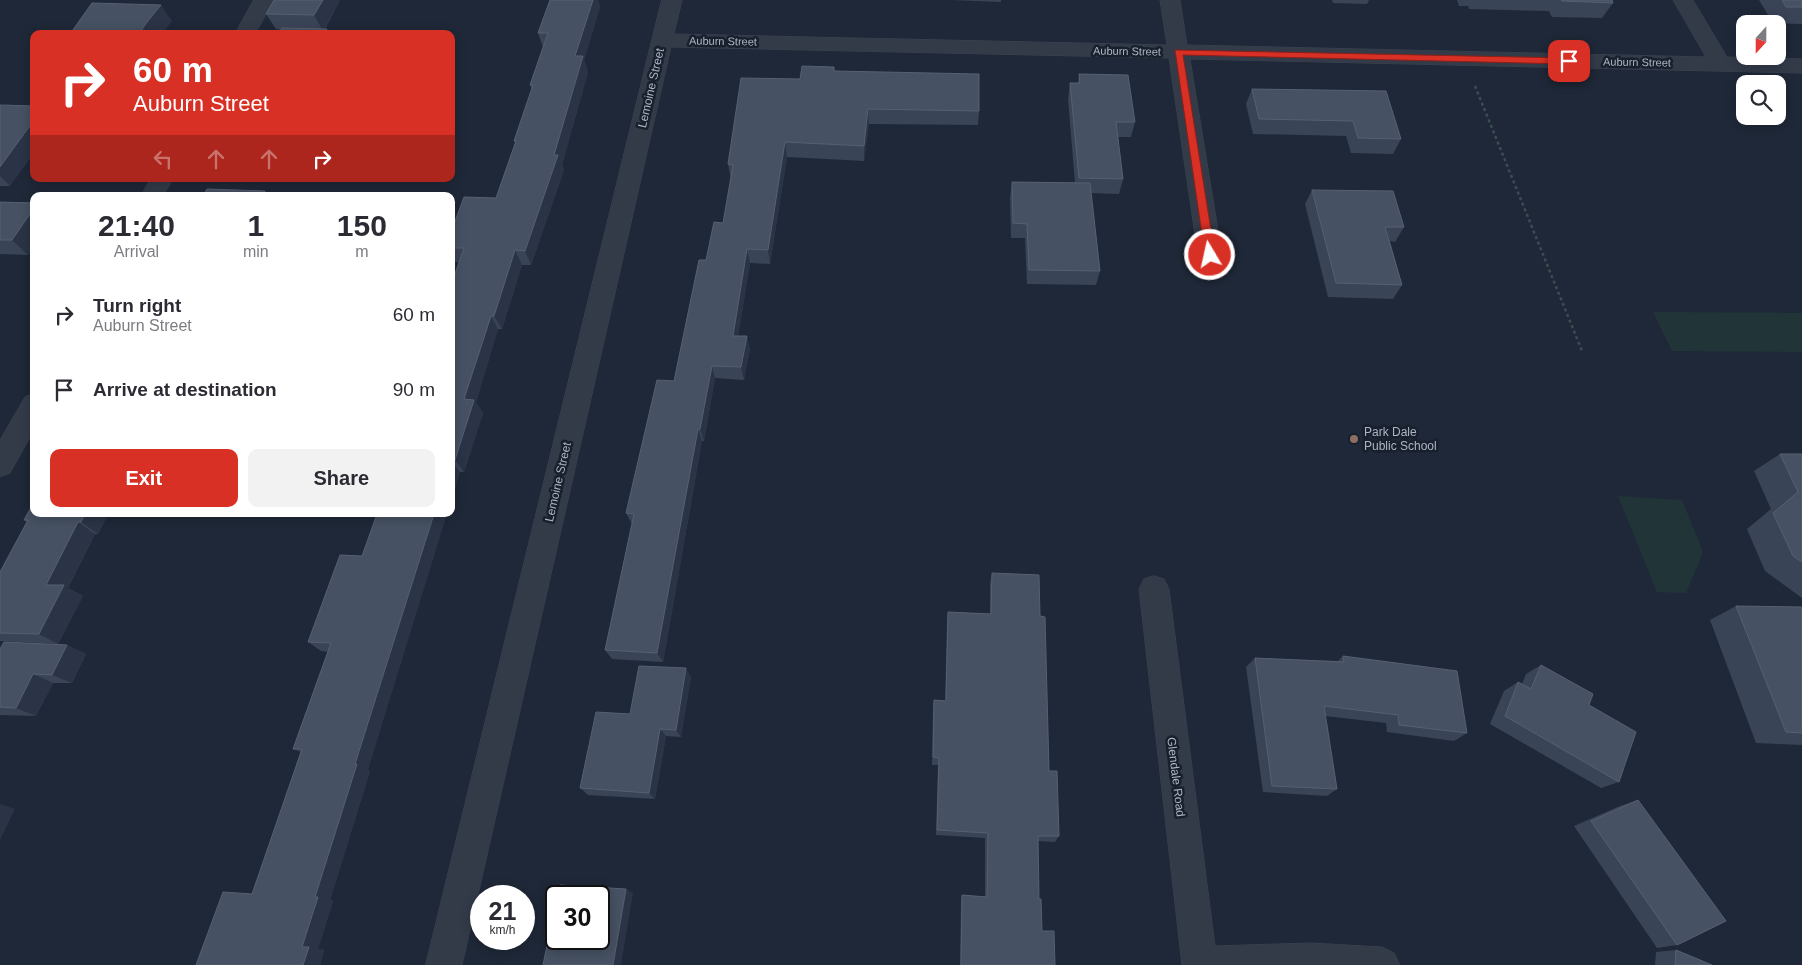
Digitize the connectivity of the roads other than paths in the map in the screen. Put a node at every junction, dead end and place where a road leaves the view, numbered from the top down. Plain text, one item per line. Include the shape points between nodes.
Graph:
1 (264, 0) edge
2 (672, 0) edge
3 (1170, 0) edge
4 (1683, 0) edge
5 (247, 30) edge
6 (663, 40) junction
7 (1178, 52) junction
8 (1720, 64) junction
9 (1802, 66) edge
10 (1210, 255) dead end
11 (30, 413) edge
12 (0, 465) edge
13 (1154, 589) dead end
14 (1200, 964) edge
15 (444, 965) edge
16 (1382, 965) edge

1 - 5 street
2 - 6 street, Lemoine Street
3 - 7 street
4 - 8 street
6 - 7 street, Auburn Street
6 - 15 street, Lemoine Street
7 - 8 street, Auburn Street
7 - 10 street
8 - 9 street, Auburn Street
11 - 12 street
13 - 14 street, Glendale Road
14 - 16 street via 1310,961

